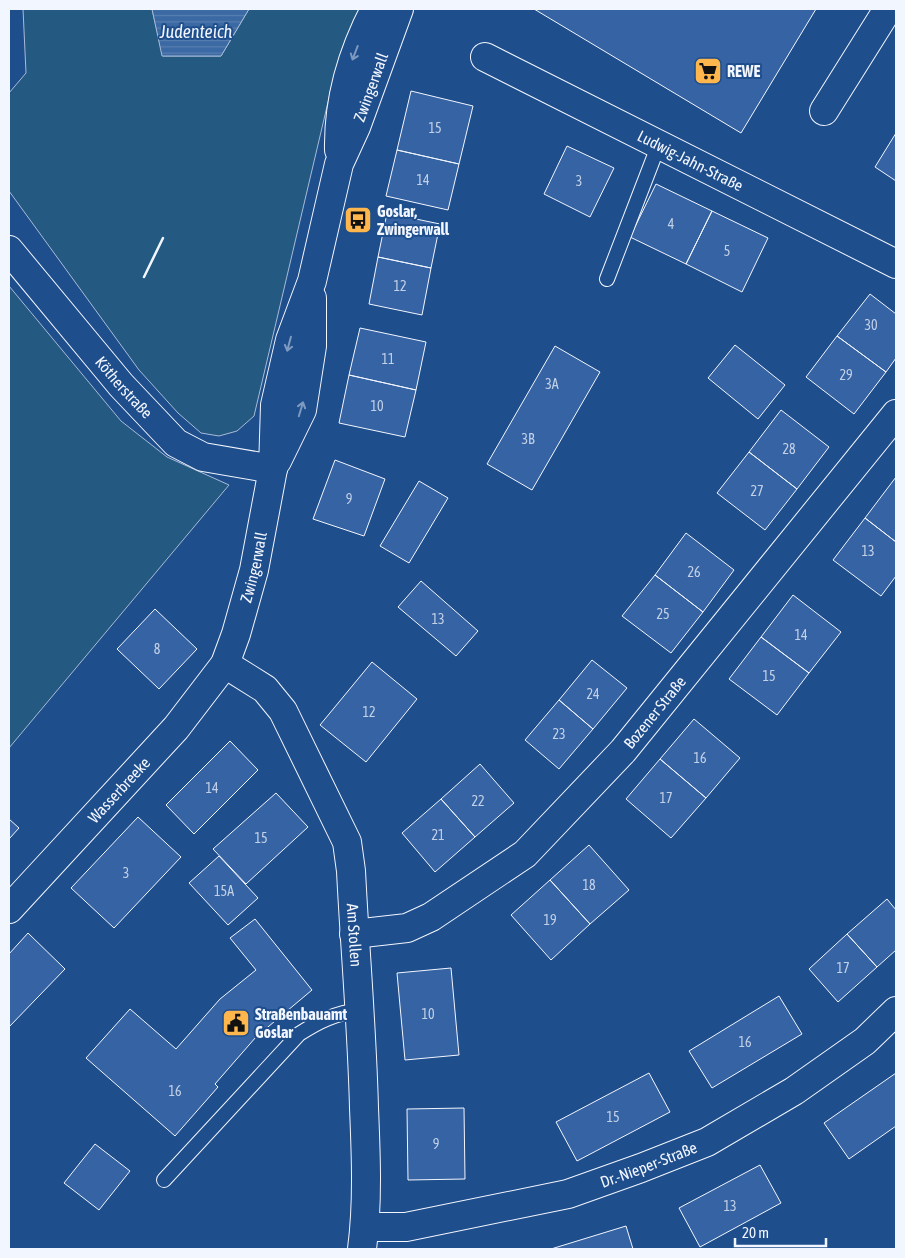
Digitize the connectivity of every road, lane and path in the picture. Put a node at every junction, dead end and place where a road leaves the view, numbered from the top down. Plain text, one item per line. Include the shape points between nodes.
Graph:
1 (375, 9) edge
2 (399, 9) edge
3 (888, 9) edge
4 (484, 57) dead end
5 (824, 111) dead end
6 (659, 144) junction
7 (339, 164) junction
8 (9, 250) edge
9 (896, 264) edge
10 (607, 278) dead end
11 (896, 414) edge
12 (273, 469) junction
13 (225, 664) junction
14 (9, 909) edge
15 (354, 934) junction
16 (360, 1010) junction
17 (896, 1011) edge
18 (164, 1180) dead end
19 (364, 1238) edge

1 -> 7 street, Zwingerwall via 349,70 338,123
2 - 7 street, Zwingerwall
3 - 5 street
4 - 6 street, Ludwig-Jahn-Straße
6 - 9 street, Ludwig-Jahn-Straße
6 - 10 lane
7 - 12 street, Zwingerwall via 312,281 290,340 276,405
8 - 12 street, Kötherstraße via 121,385 176,443 203,457
11 - 15 street, Bozener Straße via 623,751 525,854 430,917 407,928
12 - 13 street, Zwingerwall via 254,570
13 - 14 street, Wasserbreeke via 176,728
13 - 15 street, Am Stollen via 265,689 283,711 330,806 347,842
15 - 16 street, Am Stollen
16 - 18 lane via 333,1015 299,1034
16 - 19 street, Am Stollen via 366,1157
17 - 19 street, Dr.-Nieper-Straße via 865,1041 794,1091 699,1145 568,1194

